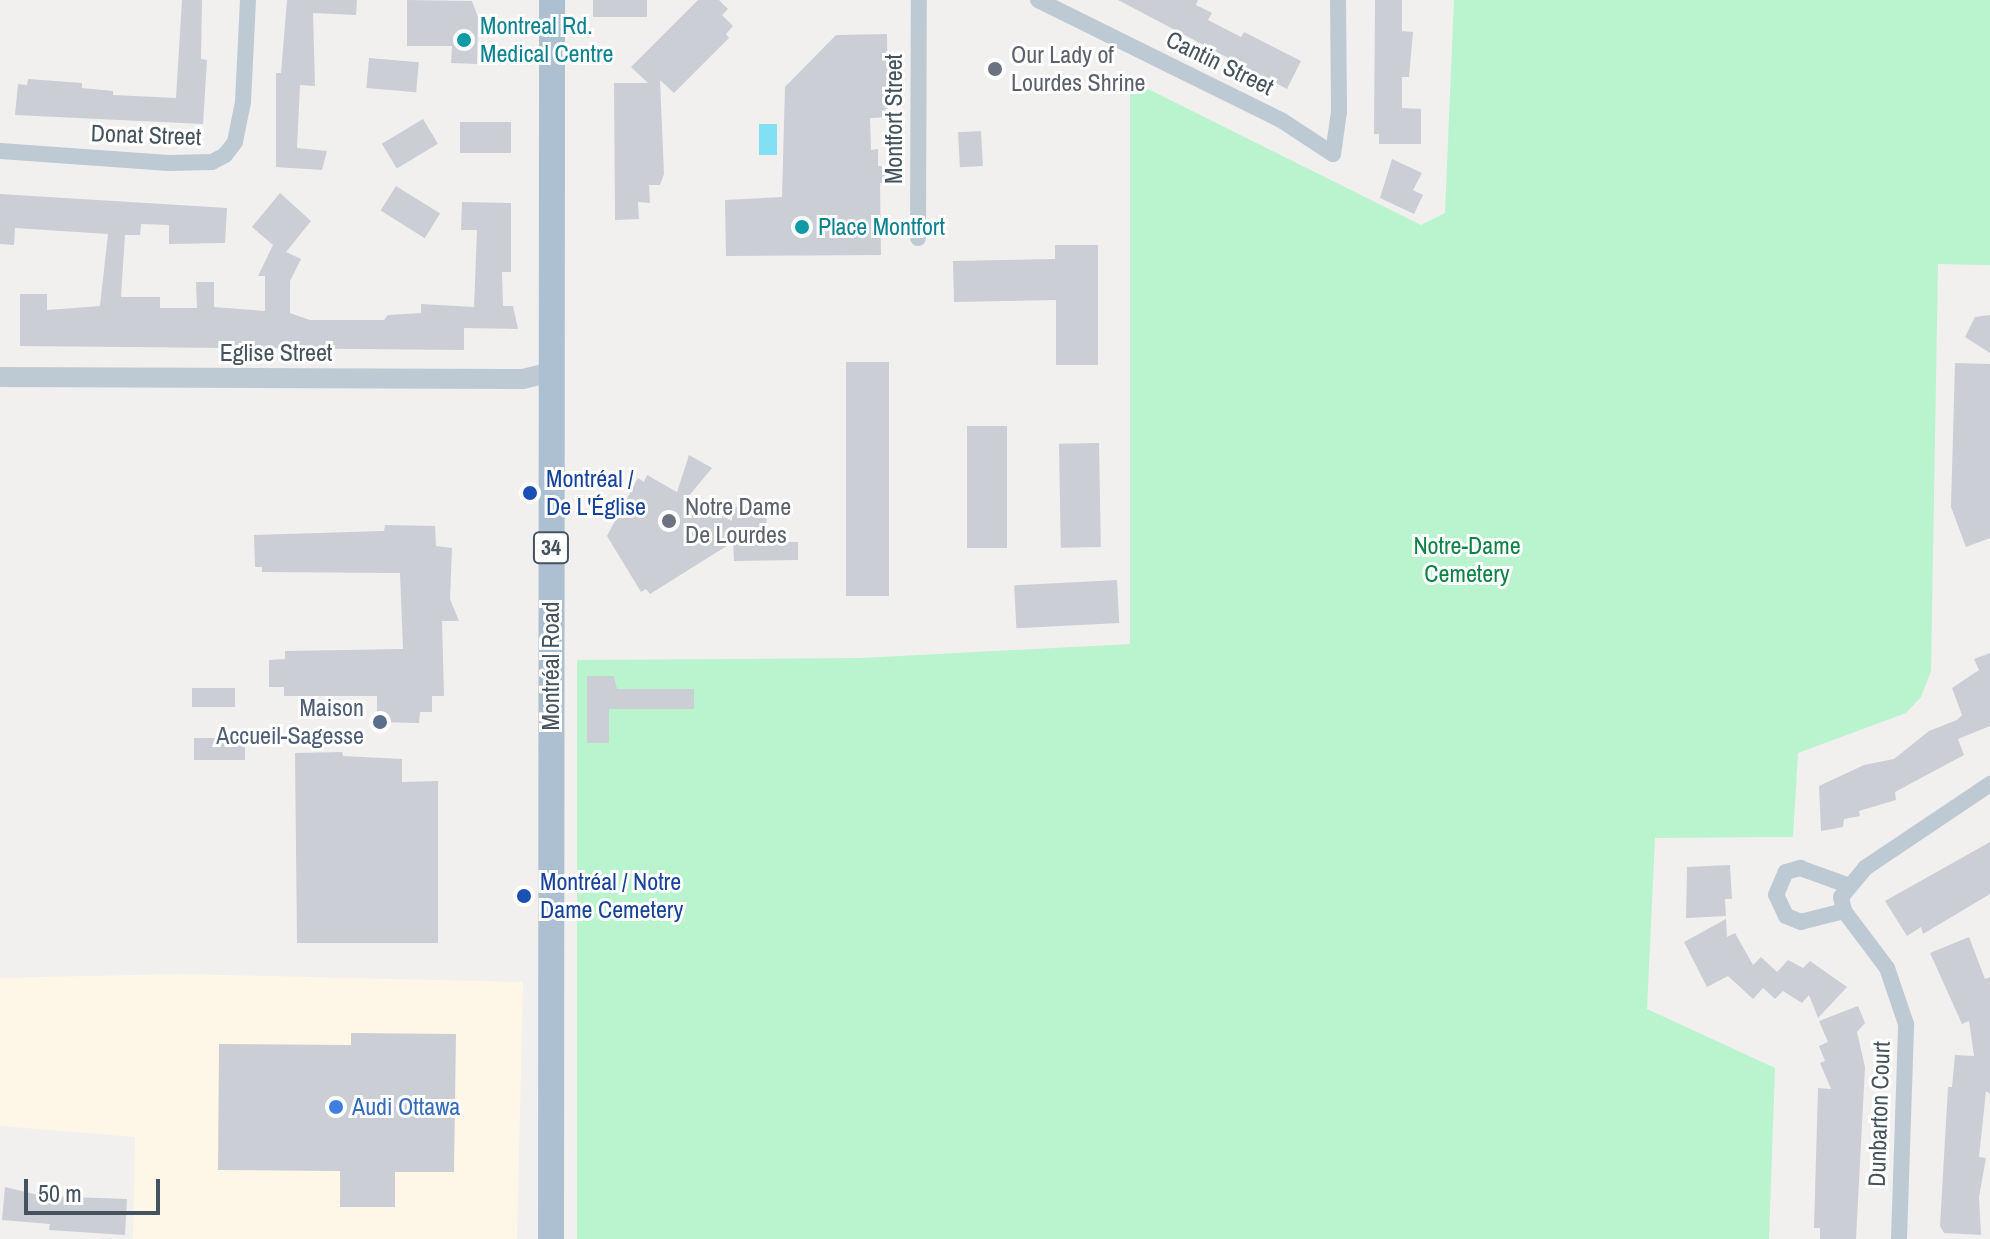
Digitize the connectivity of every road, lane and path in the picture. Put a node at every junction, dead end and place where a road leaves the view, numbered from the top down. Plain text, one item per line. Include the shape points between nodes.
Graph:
1 (248, 0) edge
2 (552, 0) edge
3 (919, 0) edge
4 (1038, 0) edge
5 (1338, 0) edge
6 (0, 151) edge
7 (918, 238) dead end
8 (552, 372) junction
9 (0, 377) edge
10 (1990, 784) edge
11 (1847, 885) junction
12 (1844, 911) junction
13 (551, 1238) edge
14 (1899, 1239) edge

1 - 6 street, Donat Street via 243,102 235,142 225,155 212,162 169,163
2 - 8 main road, Montréal Road / 34
3 - 7 street, Montfort Street
4 - 5 street, Cantin Street via 1281,120 1333,154 1339,112
8 - 9 street, Eglise Street via 523,379
8 - 13 main road, Montréal Road / 34
10 - 11 street
11 - 12 street via 1841,897
11 - 12 street via 1800,868 1786,872 1776,895 1786,916 1801,922
12 - 14 street, Dunbarton Court via 1887,968 1906,1024

